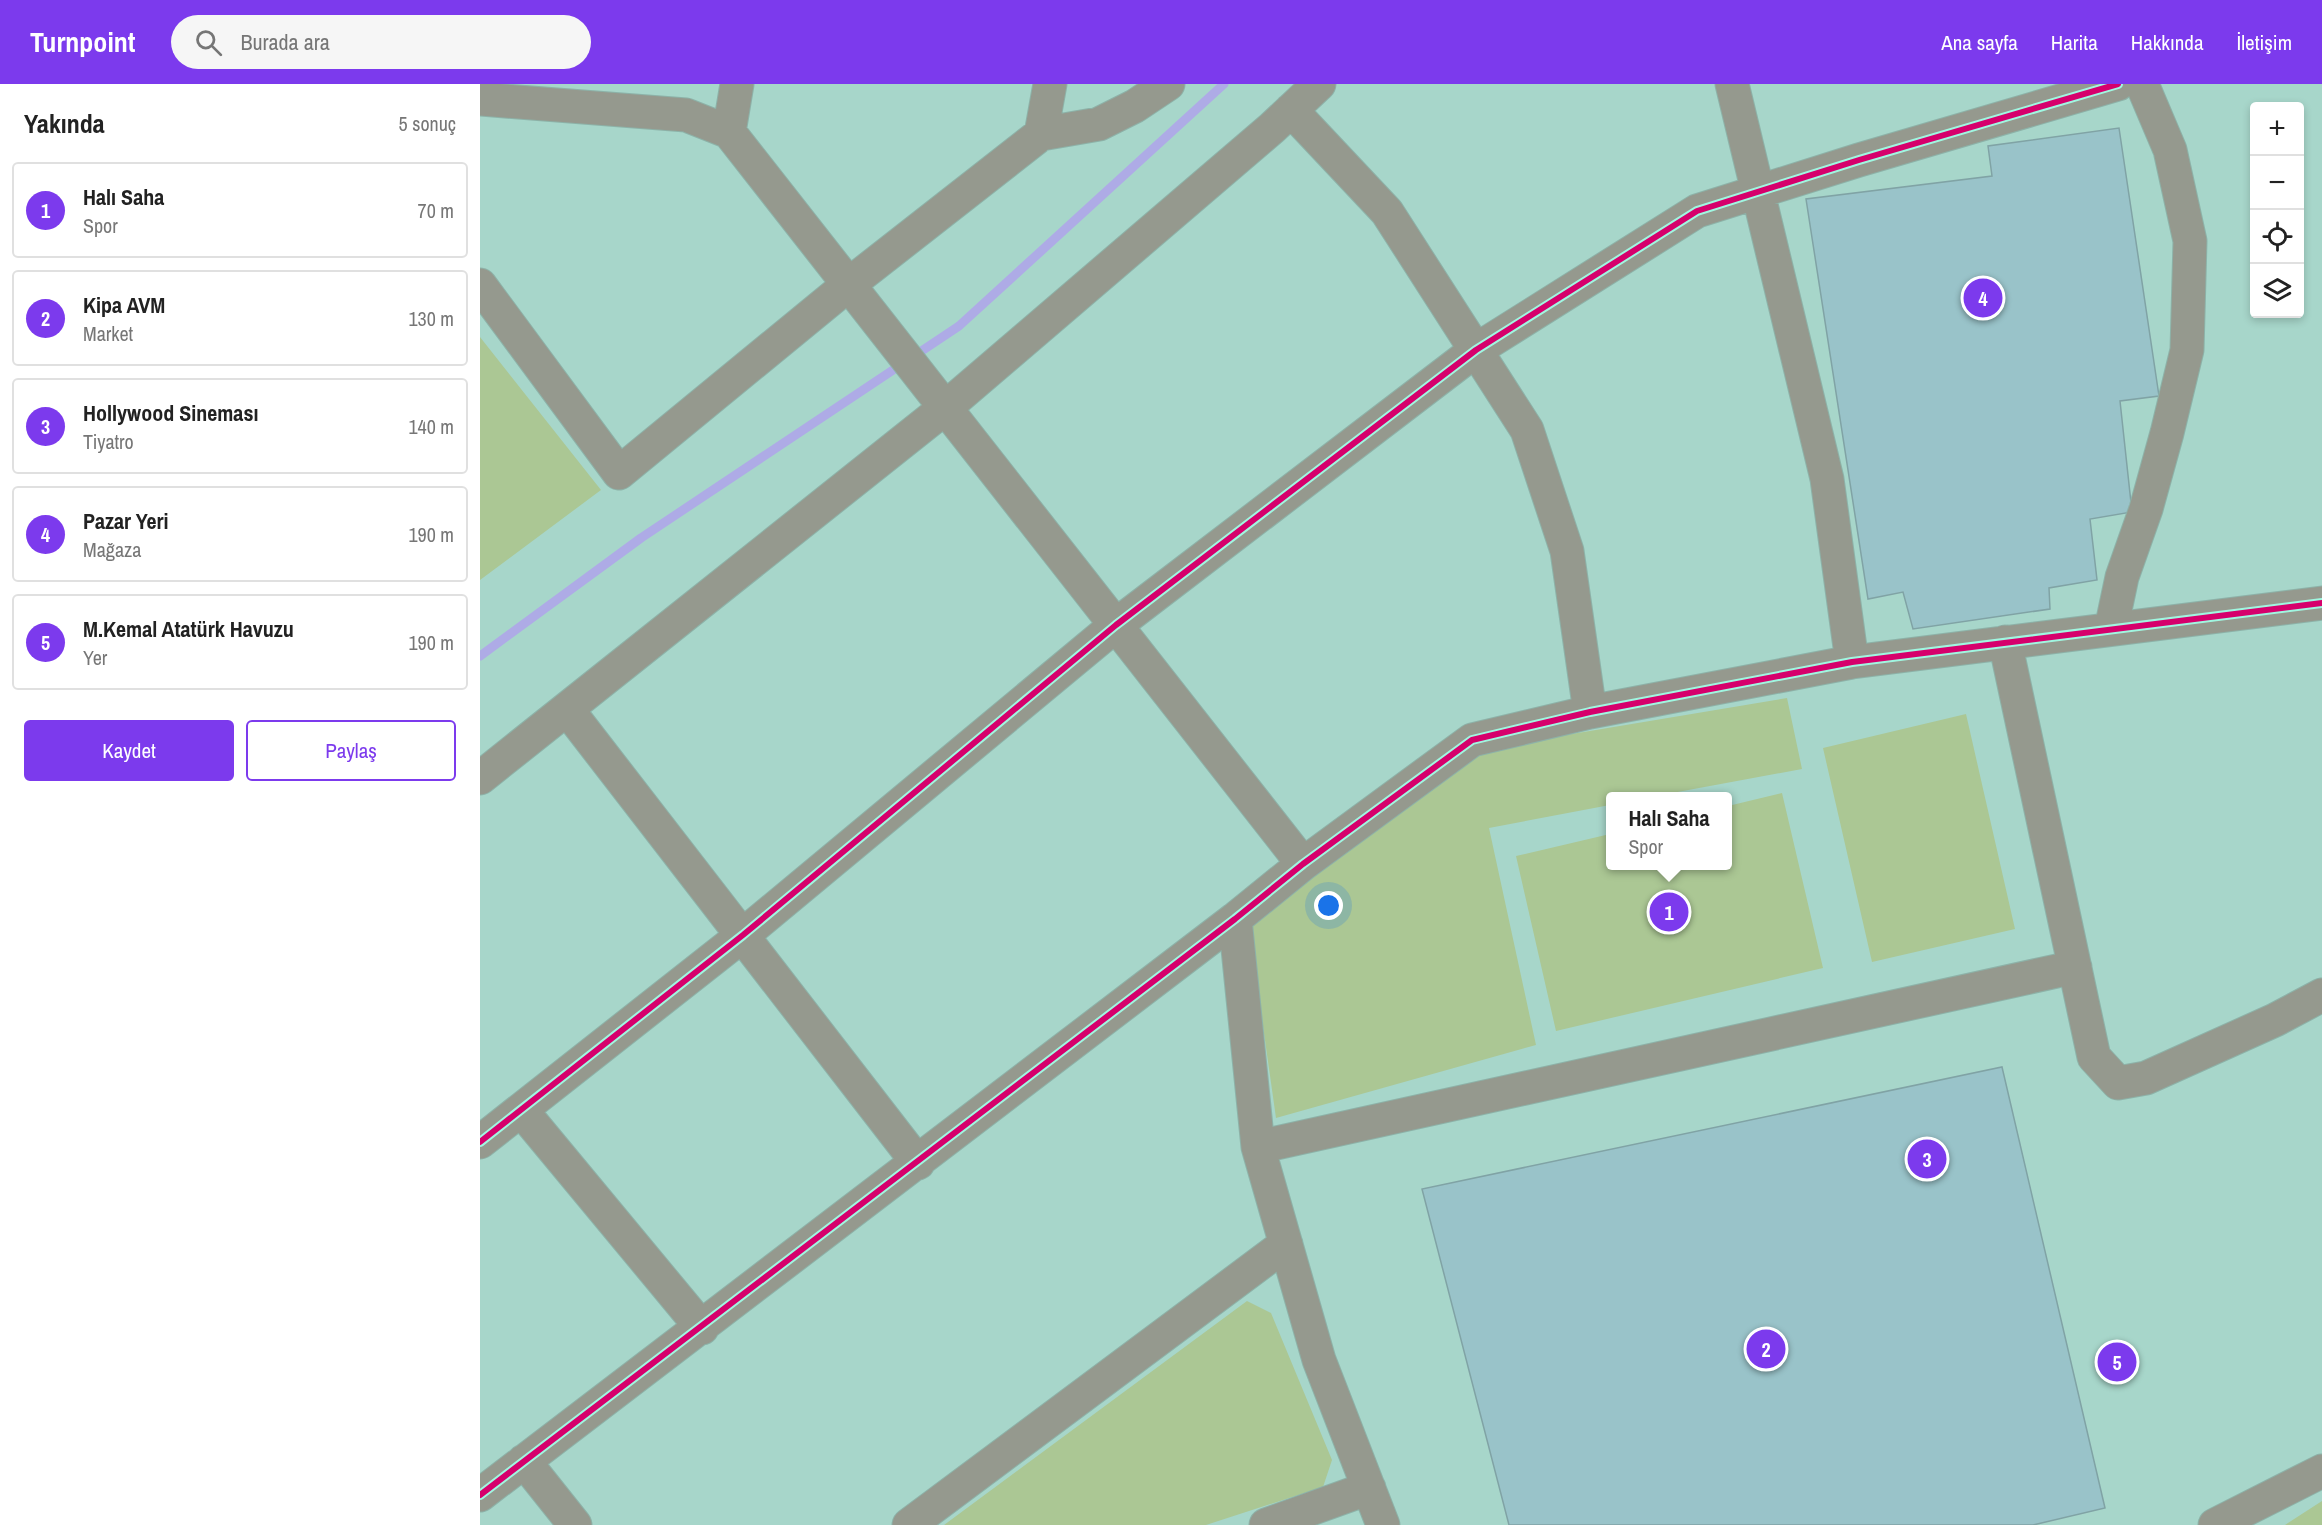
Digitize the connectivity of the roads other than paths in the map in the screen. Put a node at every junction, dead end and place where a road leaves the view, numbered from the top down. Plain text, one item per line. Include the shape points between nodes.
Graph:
1 (736, 84) edge
2 (1050, 84) edge
3 (1168, 84) edge
4 (1319, 84) edge
5 (1732, 84) edge
6 (2118, 84) edge
7 (2142, 84) edge
8 (480, 99) edge
9 (1291, 110) junction
10 (729, 132) junction
11 (1041, 134) junction
12 (1759, 192) junction
13 (480, 285) edge
14 (848, 285) junction
15 (1476, 350) junction
16 (945, 408) junction
17 (2322, 603) edge
18 (1116, 625) junction
19 (2111, 629) junction
20 (2005, 642) junction
21 (1852, 662) junction
22 (567, 709) junction
23 (1590, 712) junction
24 (480, 778) edge
25 (1303, 864) junction
26 (1235, 919) junction
27 (743, 934) junction
28 (2074, 967) junction
29 (2322, 995) edge
30 (522, 1111) junction
31 (480, 1142) edge
32 (1258, 1147) junction
33 (918, 1163) junction
34 (1286, 1244) junction
35 (702, 1328) junction
36 (524, 1461) junction
37 (2322, 1471) edge
38 (1369, 1488) junction
39 (480, 1495) edge
40 (575, 1525) edge
41 (909, 1525) edge
42 (1266, 1525) edge
43 (1383, 1525) edge
44 (2215, 1525) edge

1 - 10 street
2 - 11 street
3 - 11 street via 1098,124
4 - 9 street
5 - 12 street
6 - 12 street
7 - 19 street via 2170,150 2190,241 2187,350 2149,498 2122,577
8 - 10 street via 686,115
9 - 15 street via 1387,212
9 - 16 street
10 - 14 street
11 - 14 street
12 - 15 street via 1697,211
12 - 21 street via 1827,479
13 - 14 street via 619,472
14 - 16 street
15 - 18 street
15 - 23 street via 1527,430 1567,551
16 - 18 street
16 - 22 street
17 - 19 street
18 - 25 street
18 - 27 street
19 - 20 street
20 - 21 street
20 - 28 street
21 - 23 street
22 - 24 street
22 - 27 street
23 - 25 street via 1472,740
25 - 26 street
26 - 32 street
26 - 33 street
27 - 30 street
27 - 33 street
28 - 29 street via 2094,1057 2118,1083 2146,1078
28 - 32 street
30 - 31 street
30 - 35 street
32 - 34 street
33 - 35 street
34 - 38 street via 1319,1360
34 - 41 street
35 - 36 street
36 - 39 street
36 - 40 street
37 - 44 street
38 - 42 street
38 - 43 street

